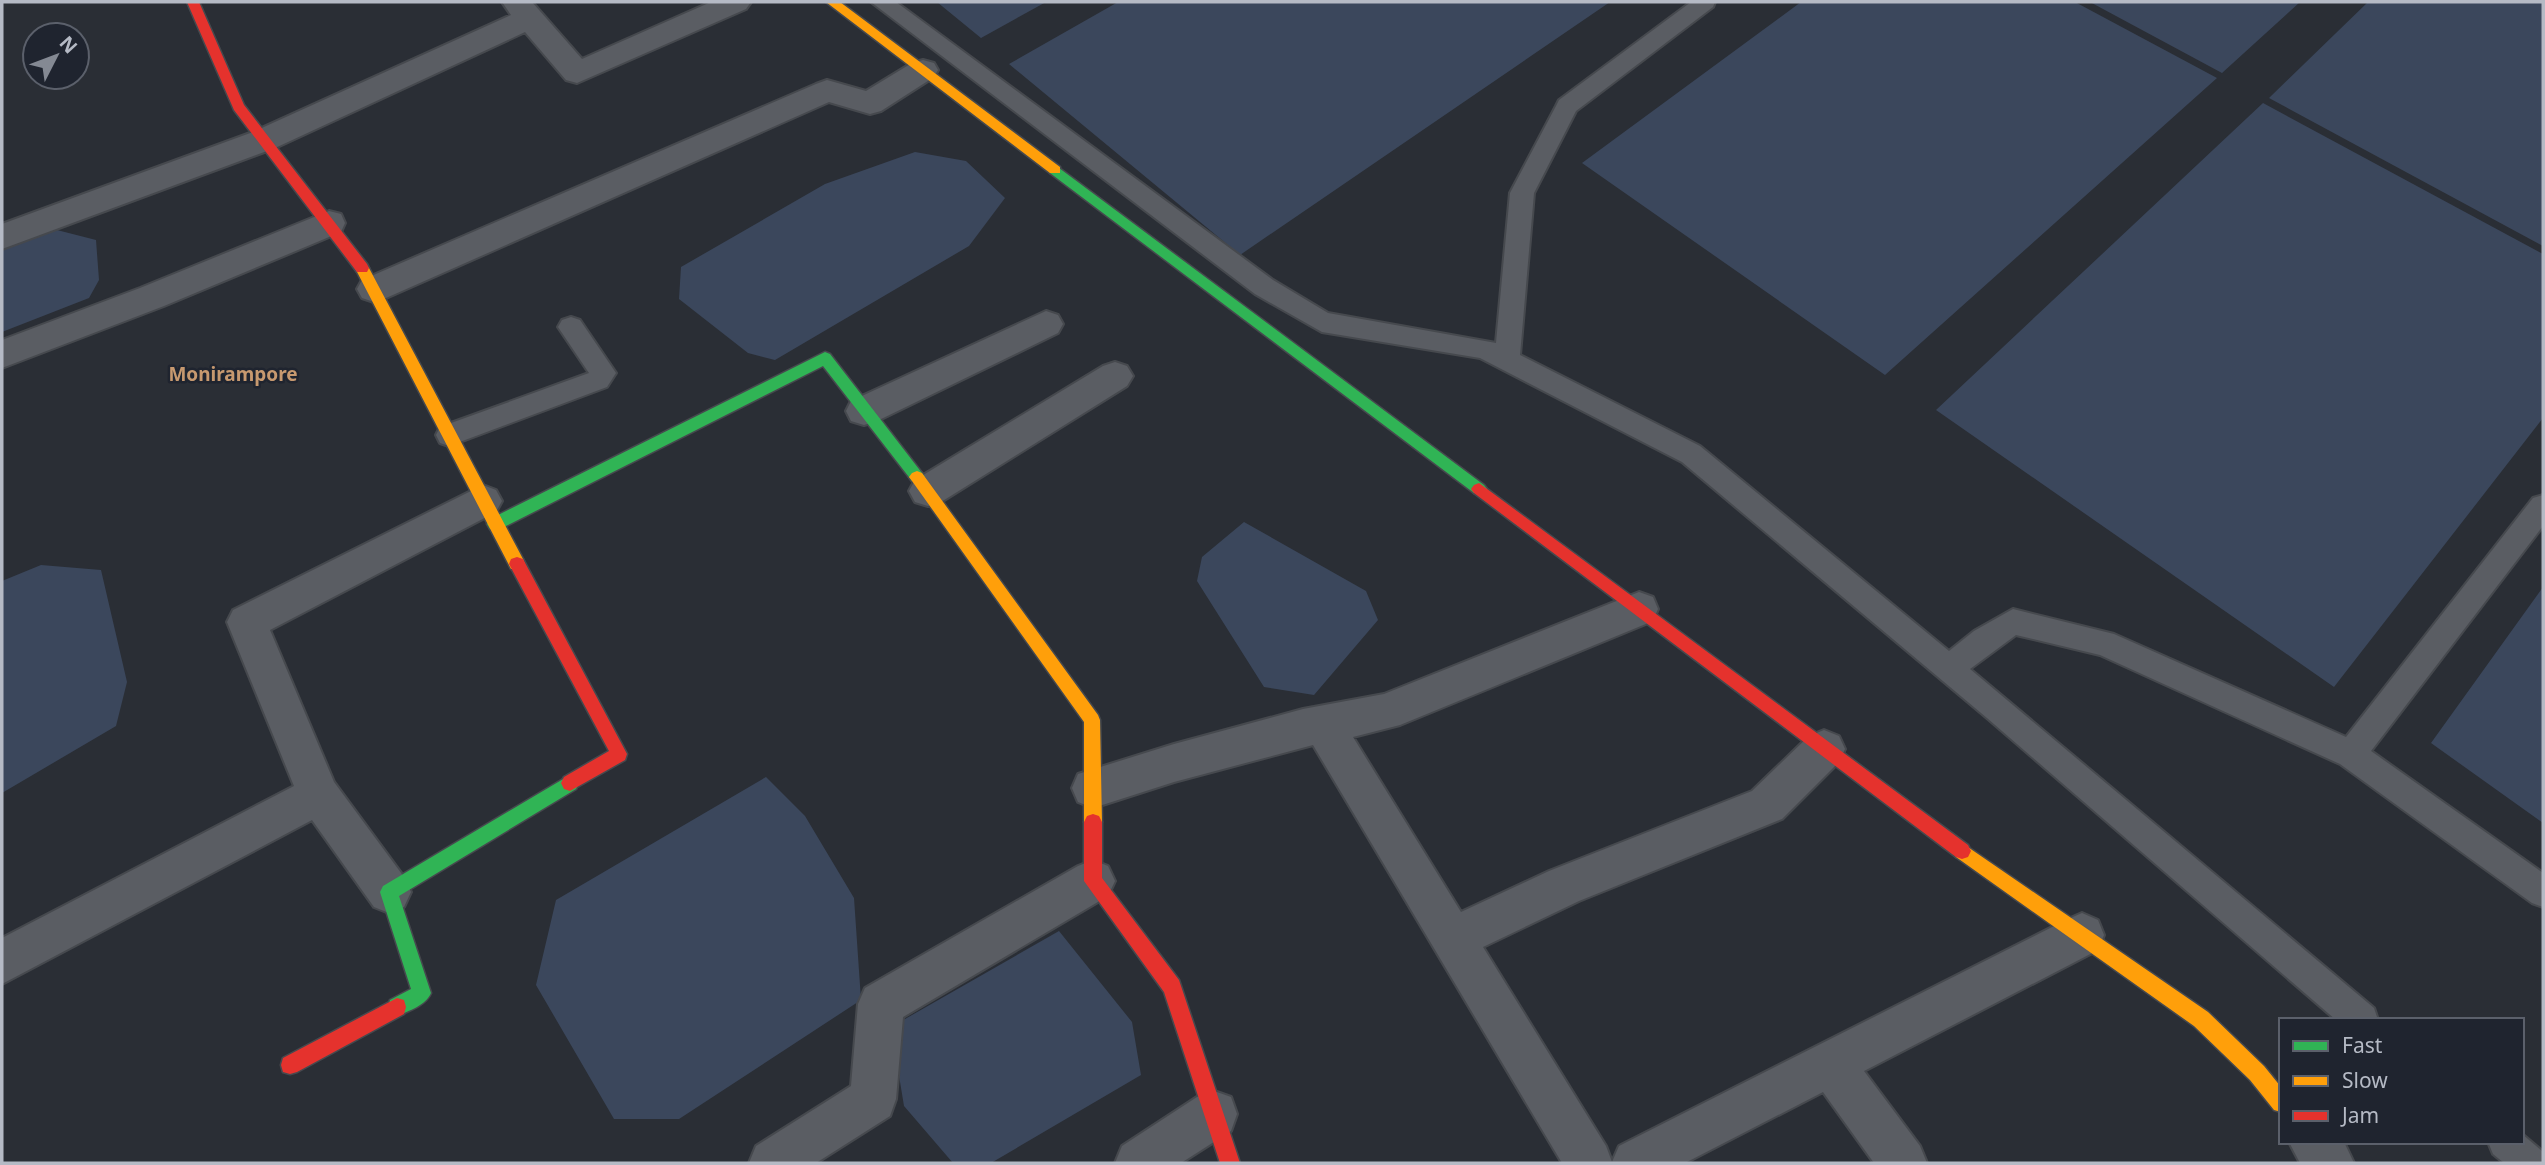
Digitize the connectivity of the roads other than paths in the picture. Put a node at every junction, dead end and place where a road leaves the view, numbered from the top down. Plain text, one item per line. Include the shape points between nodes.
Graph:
1 (193, 2) edge
2 (736, 2) edge
3 (832, 2) edge
4 (882, 2) edge
5 (1705, 2) edge
6 (523, 10) edge
7 (923, 70) junction
8 (264, 141) junction
9 (329, 223) junction
10 (2, 237) edge
11 (374, 289) junction
12 (1046, 324) dead end
13 (572, 327) dead end
14 (2, 354) edge
15 (1507, 360) junction
16 (1115, 376) dead end
17 (864, 411) junction
18 (449, 435) junction
19 (928, 491) junction
20 (2543, 506) edge
21 (489, 513) junction
22 (1639, 609) junction
23 (1949, 669) junction
24 (1323, 724) junction
25 (1824, 749) junction
26 (2351, 754) junction
27 (1093, 788) junction
28 (319, 795) junction
29 (1093, 881) junction
30 (389, 892) junction
31 (2543, 892) edge
32 (2082, 935) junction
33 (1452, 939) junction
34 (2, 962) edge
35 (2360, 1018) edge
36 (1830, 1063) junction
37 (290, 1065) dead end
38 (2279, 1100) edge
39 (1214, 1114) junction
40 (2315, 1144) edge
41 (2507, 1144) edge
42 (774, 1163) edge
43 (1139, 1163) edge
44 (1230, 1163) edge
45 (1589, 1163) edge
46 (1636, 1163) edge
47 (1903, 1163) edge
48 (2330, 1163) edge
49 (2530, 1163) edge

1 - 8 street via 238,107
2 - 6 street via 578,73
3 - 7 street
4 - 15 lane via 1264,287 1322,322 1485,349
5 - 15 lane via 1567,106 1522,193
6 - 8 street
7 - 11 street via 870,103 827,92
7 - 22 street
8 - 9 street
8 - 10 street
9 - 11 street
9 - 14 street
11 - 18 street
12 - 17 street
13 - 18 lane via 603,373 598,380
15 - 23 lane via 1691,454
16 - 19 street
17 - 19 street
17 - 21 street via 825,358
18 - 21 street
19 - 27 street via 1093,720
20 - 26 lane
21 - 28 street via 247,622
21 - 30 street via 619,754
22 - 24 street via 1385,712
22 - 25 street
23 - 26 lane via 2013,622 2104,643
23 - 35 lane
24 - 27 street
24 - 33 street
25 - 32 street
25 - 33 street via 1767,805 1564,886
26 - 31 lane
27 - 29 street
28 - 30 street
28 - 34 street
29 - 39 street via 1172,987
29 - 42 street via 881,1004 873,1100
30 - 37 street via 422,993
32 - 36 street
32 - 38 street via 2201,1019
33 - 45 street
36 - 46 street
36 - 47 street
39 - 43 street
39 - 44 street
40 - 48 street
41 - 49 lane

